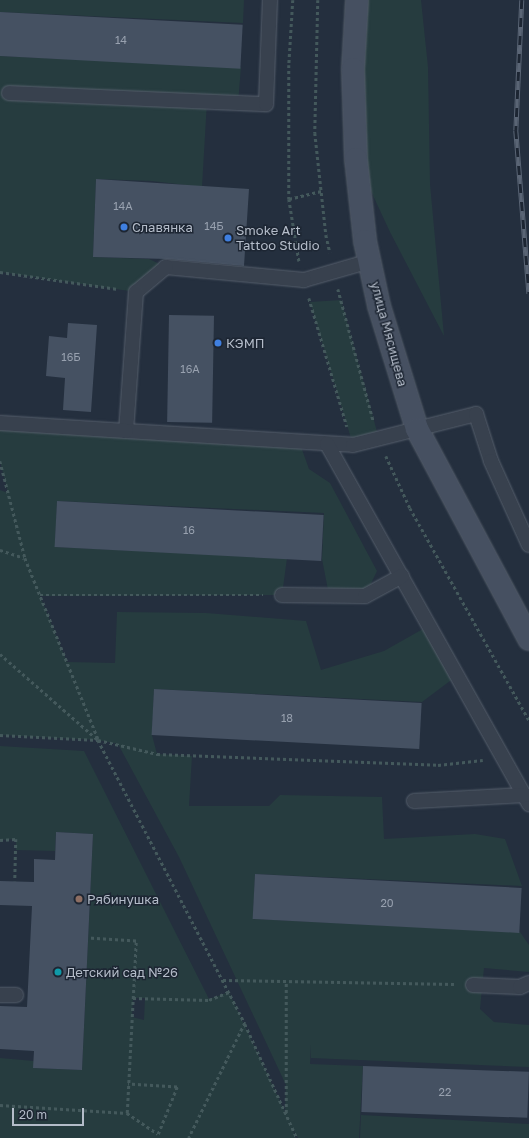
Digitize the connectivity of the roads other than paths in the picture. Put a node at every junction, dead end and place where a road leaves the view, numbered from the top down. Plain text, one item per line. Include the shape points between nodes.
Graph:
1 (270, 0) edge
2 (357, 0) edge
3 (9, 93) dead end
4 (370, 261) junction
5 (0, 423) edge
6 (126, 430) junction
7 (417, 430) junction
8 (327, 444) junction
9 (529, 545) edge
10 (402, 576) junction
11 (282, 595) road end
12 (529, 639) edge
13 (414, 800) dead end
14 (527, 800) edge
15 (529, 983) edge
16 (473, 985) road end
17 (0, 994) edge
18 (16, 995) dead end

1 - 3 lane via 266,104
2 - 4 main road, улица Мясищева via 353,68 356,159
4 - 6 lane via 304,280 166,267 136,292
4 - 7 main road, улица Мясищева via 379,306
5 - 6 lane
6 - 8 lane
7 - 8 lane via 353,445
7 - 9 lane via 476,414 491,461
7 - 12 main road, улица Мясищева
8 - 10 lane
10 - 11 lane via 365,596
10 - 14 lane
13 - 14 lane
15 - 16 lane via 520,987
17 - 18 lane

